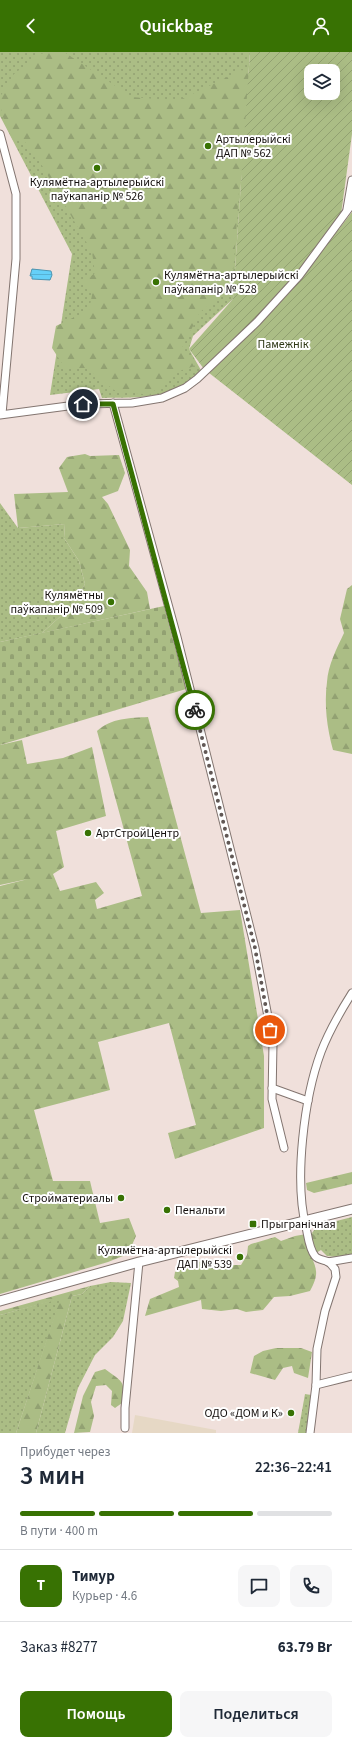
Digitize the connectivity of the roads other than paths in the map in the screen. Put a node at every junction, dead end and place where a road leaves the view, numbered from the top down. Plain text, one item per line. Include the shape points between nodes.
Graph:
1 (0, 134) edge
2 (352, 180) edge
3 (352, 204) edge
4 (346, 213) junction
5 (113, 404) junction
6 (1, 415) edge
7 (352, 993) edge
8 (272, 1088) junction
9 (308, 1101) junction
10 (284, 1148) dead end
11 (352, 1208) edge
12 (304, 1221) junction
13 (352, 1258) edge
14 (139, 1262) junction
15 (328, 1262) junction
16 (0, 1301) edge
17 (352, 1376) edge
18 (316, 1384) junction
19 (125, 1428) dead end
20 (310, 1433) edge

1 - 6 street via 16,194 16,259
2 - 4 street
3 - 4 street
4 - 5 street via 299,276 257,322 197,379 186,388 162,398
5 - 6 street via 83,404
5 - 8 street via 178,644 255,948 273,1043
7 - 9 street via 336,1019 321,1054
8 - 9 street
8 - 10 street via 272,1099
9 - 12 street via 300,1179
11 - 12 main road
12 - 14 main road
12 - 15 street via 312,1252 316,1258
13 - 15 street
14 - 16 main road
14 - 19 street
15 - 18 street via 335,1269 336,1277 317,1349
17 - 18 street
18 - 20 street

